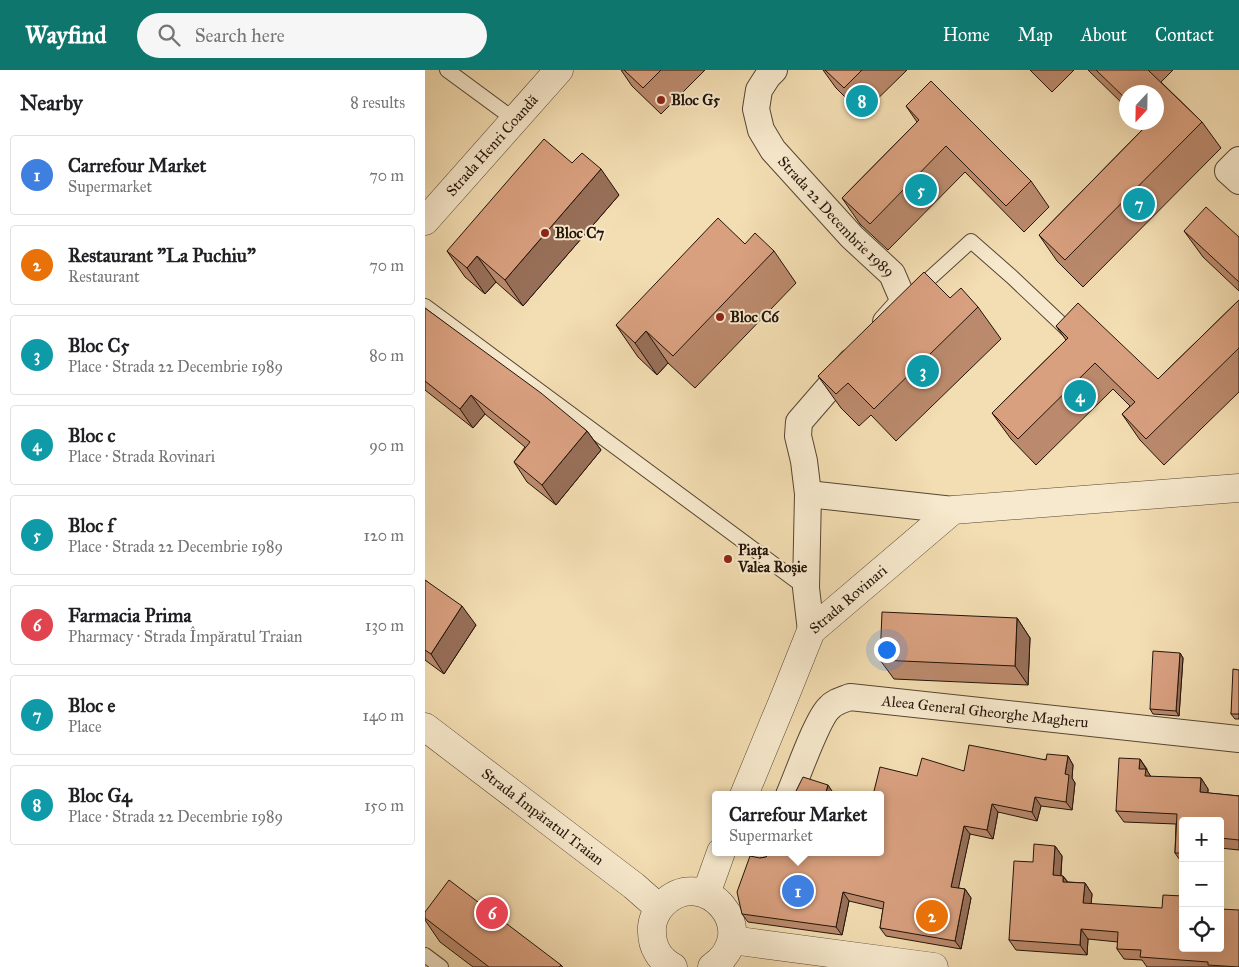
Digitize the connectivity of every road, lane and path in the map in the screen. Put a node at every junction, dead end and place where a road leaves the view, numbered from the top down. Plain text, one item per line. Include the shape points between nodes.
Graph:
1 (447, 70) edge
2 (559, 70) edge
3 (774, 70) edge
4 (515, 120) junction
5 (1239, 160) edge
6 (1239, 181) edge
7 (425, 221) edge
8 (904, 302) junction
9 (425, 306) edge
10 (1069, 331) edge
11 (1239, 488) edge
12 (808, 494) junction
13 (953, 510) junction
14 (806, 588) junction
15 (811, 631) junction
16 (425, 727) edge
17 (1239, 739) edge
18 (746, 791) edge
19 (791, 791) edge
20 (720, 856) edge
21 (706, 894) junction
22 (659, 908) junction
23 (732, 940) junction
24 (425, 955) edge
25 (441, 967) edge
26 (671, 967) edge
27 (712, 967) edge
28 (934, 967) edge

1 - 4 lane
2 - 4 street, Strada Henri Coandă
3 - 8 street, Strada 22 Decembrie 1989 via 759,90 756,109 761,130 773,150 852,237 892,274
4 - 7 street, Strada Henri Coandă
5 - 6 street via 1228,171
8 - 10 lane via 971,242
8 - 12 street via 799,422 797,436
9 - 14 lane
11 - 13 street
12 - 13 street
12 - 14 street
13 - 15 street, Strada Rovinari
14 - 15 street
15 - 18 street, Strada Rovinari
16 - 22 street, Strada Împăratul Traian
17 - 19 street, Aleea General Gheorghe Magheru via 850,697 827,709
20 - 21 street
21 - 22 street via 681,893 669,898
21 - 23 street via 725,908 733,929
22 - 26 street via 651,932 660,957
23 - 27 street via 721,961
23 - 28 street
24 - 25 lane

